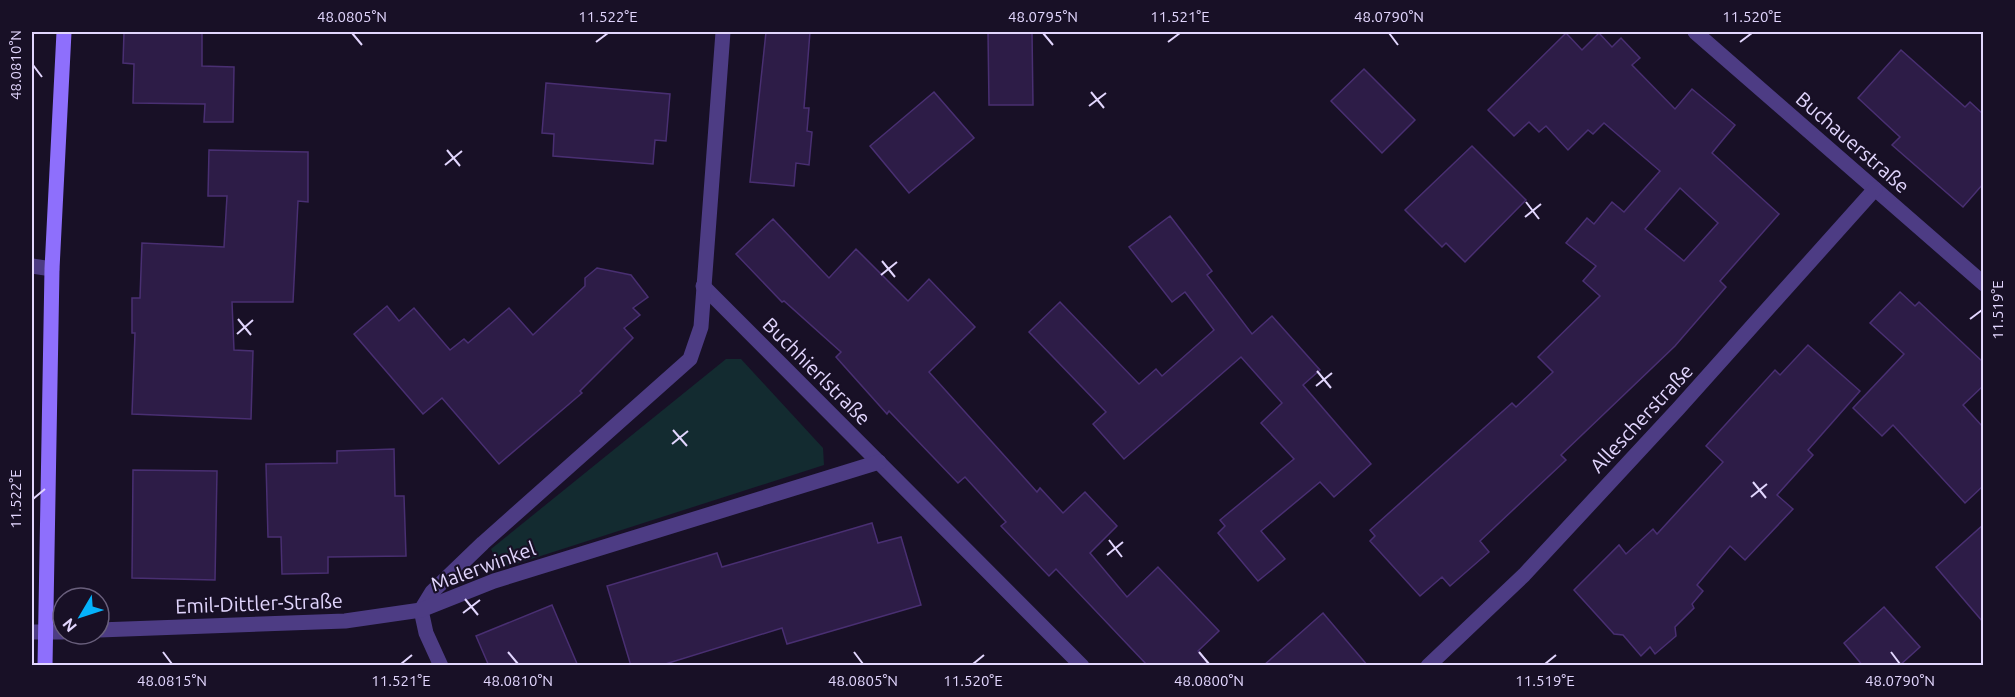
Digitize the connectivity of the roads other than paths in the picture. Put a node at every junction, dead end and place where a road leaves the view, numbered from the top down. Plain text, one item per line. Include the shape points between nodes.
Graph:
1 (64, 32) edge
2 (723, 32) edge
3 (1695, 32) edge
4 (1875, 189) junction
5 (32, 266) edge
6 (52, 269) junction
7 (1983, 284) edge
8 (703, 286) junction
9 (879, 462) junction
10 (421, 610) junction
11 (111, 630) edge
12 (38, 632) edge
13 (45, 666) edge
14 (441, 666) edge
15 (1082, 666) edge
16 (1428, 666) edge

1 - 6 street
2 - 8 street
3 - 4 street, Buchauerstraße
4 - 7 street, Buchauerstraße
4 - 16 street, Allescherstraße via 1524,575
5 - 6 street
6 - 12 street
8 - 9 street, Buchhierlstraße
8 - 10 street, Malerwinkel via 701,327 690,358 483,543 432,592
9 - 10 street, Malerwinkel via 494,581
9 - 15 street, Buchhierlstraße
10 - 11 street, Emil-Dittler-Straße via 345,621
10 - 14 street via 426,633
12 - 13 street

